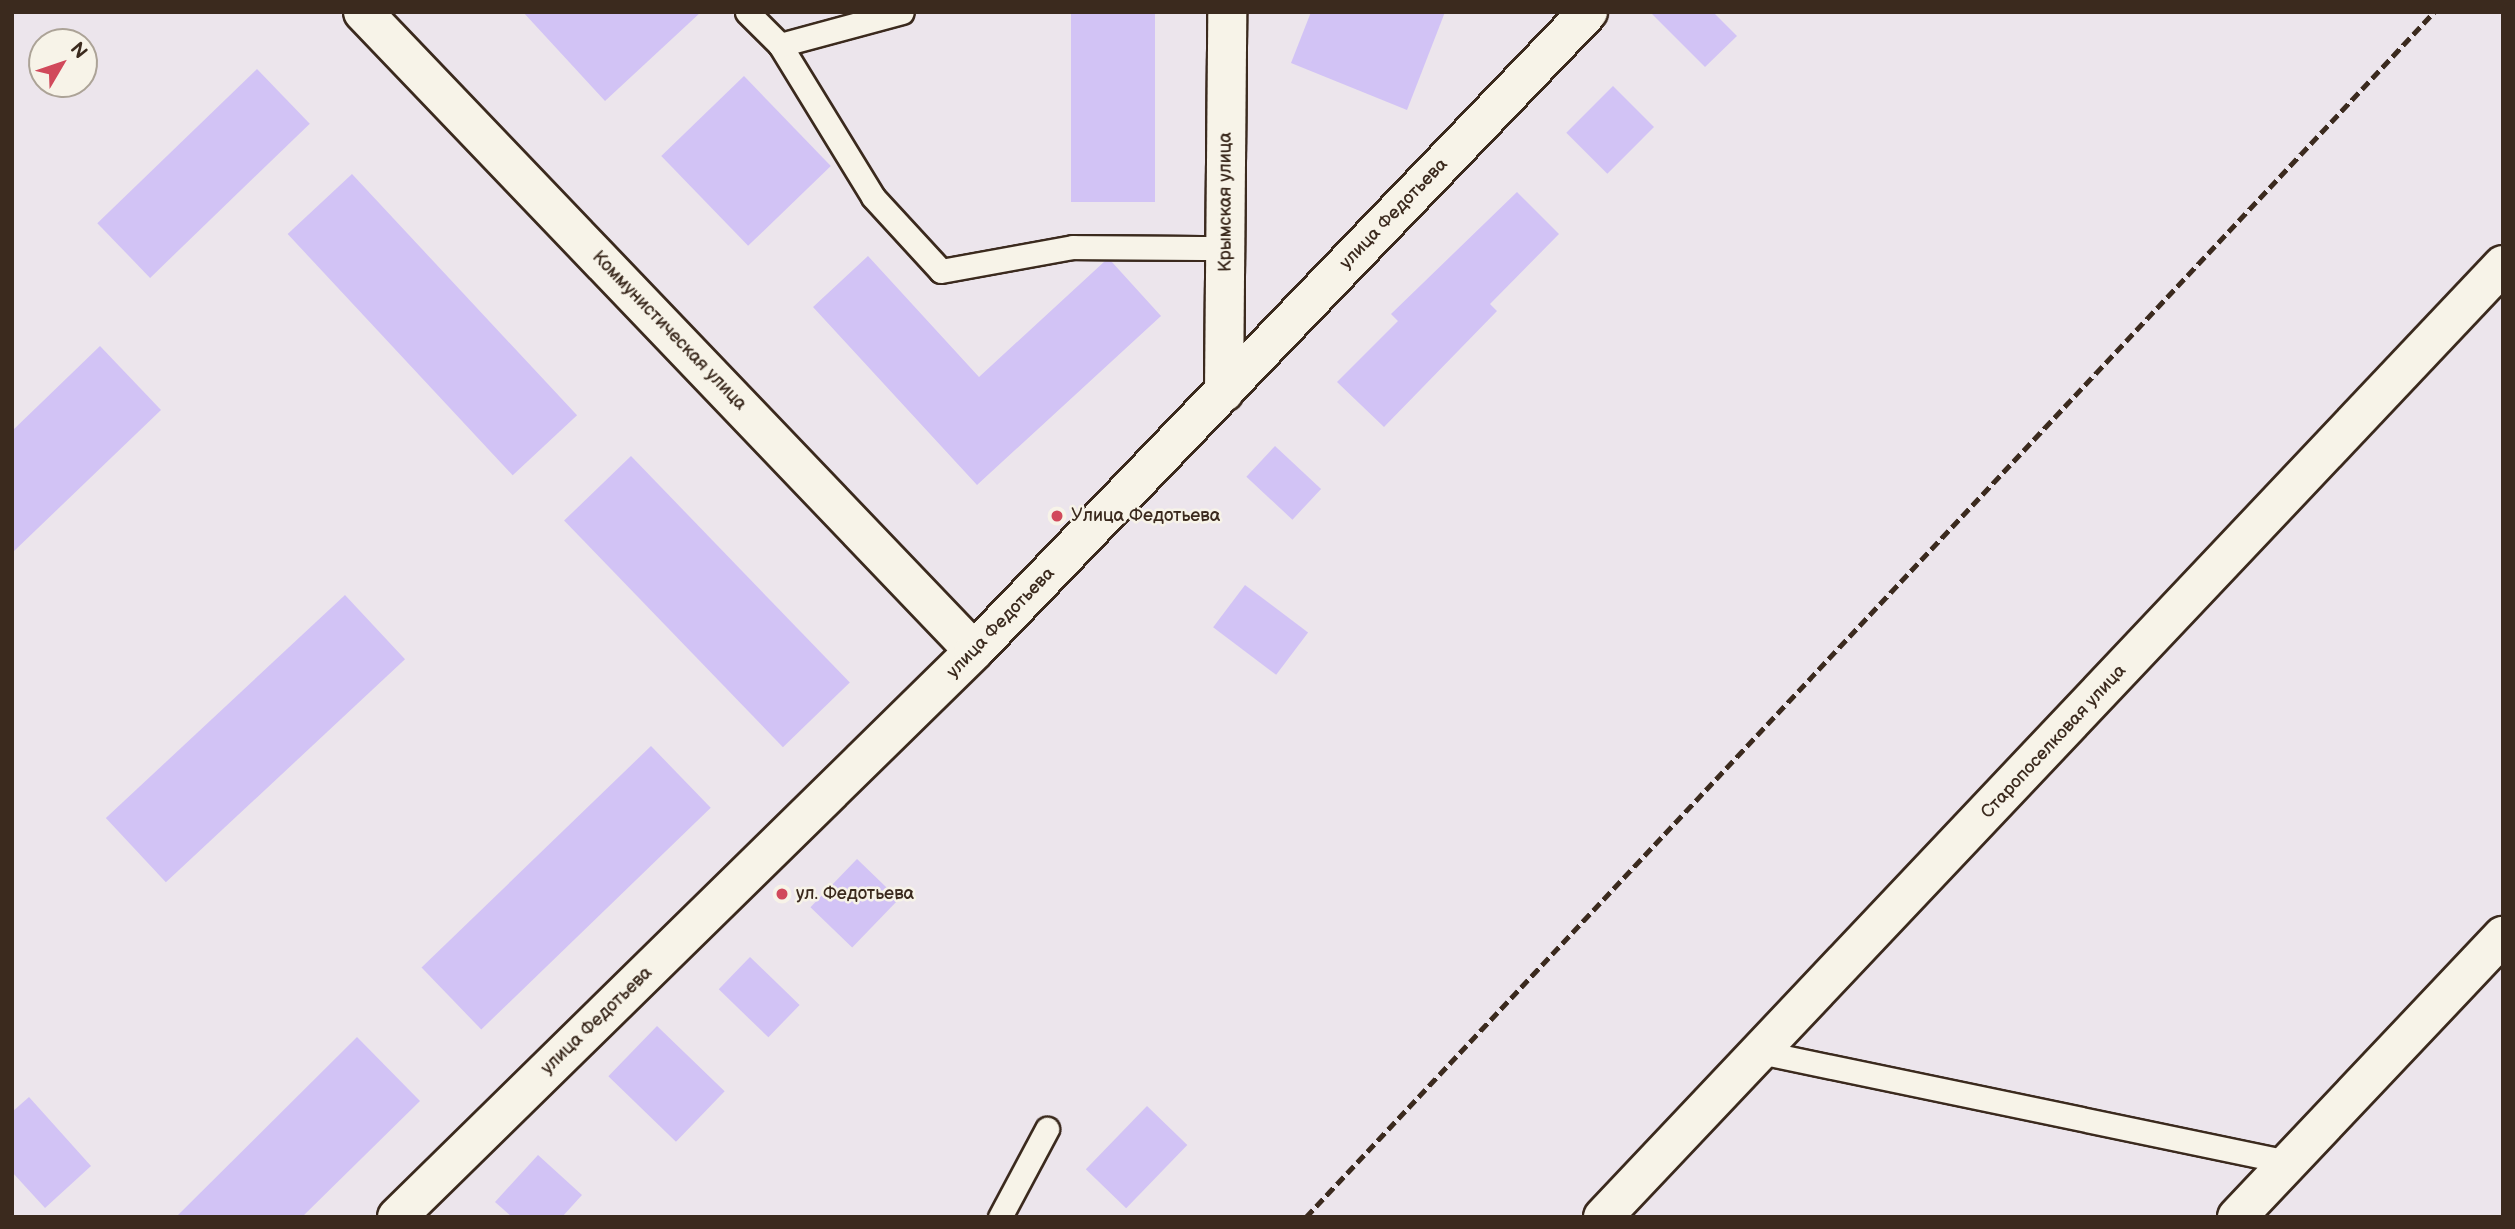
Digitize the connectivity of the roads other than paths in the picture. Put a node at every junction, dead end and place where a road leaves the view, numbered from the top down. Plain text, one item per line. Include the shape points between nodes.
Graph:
1 (363, 12) edge
2 (747, 12) edge
3 (902, 12) edge
4 (1227, 12) edge
5 (1588, 12) edge
6 (780, 45) junction
7 (1226, 248) junction
8 (2503, 265) edge
9 (1224, 392) junction
10 (974, 650) junction
11 (2503, 936) edge
12 (1760, 1052) junction
13 (1047, 1129) dead end
14 (2288, 1162) junction
15 (397, 1217) edge
16 (1000, 1217) edge
17 (1604, 1217) edge
18 (2237, 1217) edge

1 - 10 main road, Коммунистическая улица
2 - 6 lane
3 - 6 lane
4 - 7 main road, Крымская улица
5 - 9 main road, улица Федотьева
6 - 7 lane via 873,197 941,271 1073,247
7 - 9 main road, Крымская улица
8 - 12 main road, Старопоселковая улица
9 - 10 main road, улица Федотьева
10 - 15 main road, улица Федотьева
11 - 14 main road
12 - 14 lane
12 - 17 main road, Старопоселковая улица
13 - 16 lane
14 - 18 main road

